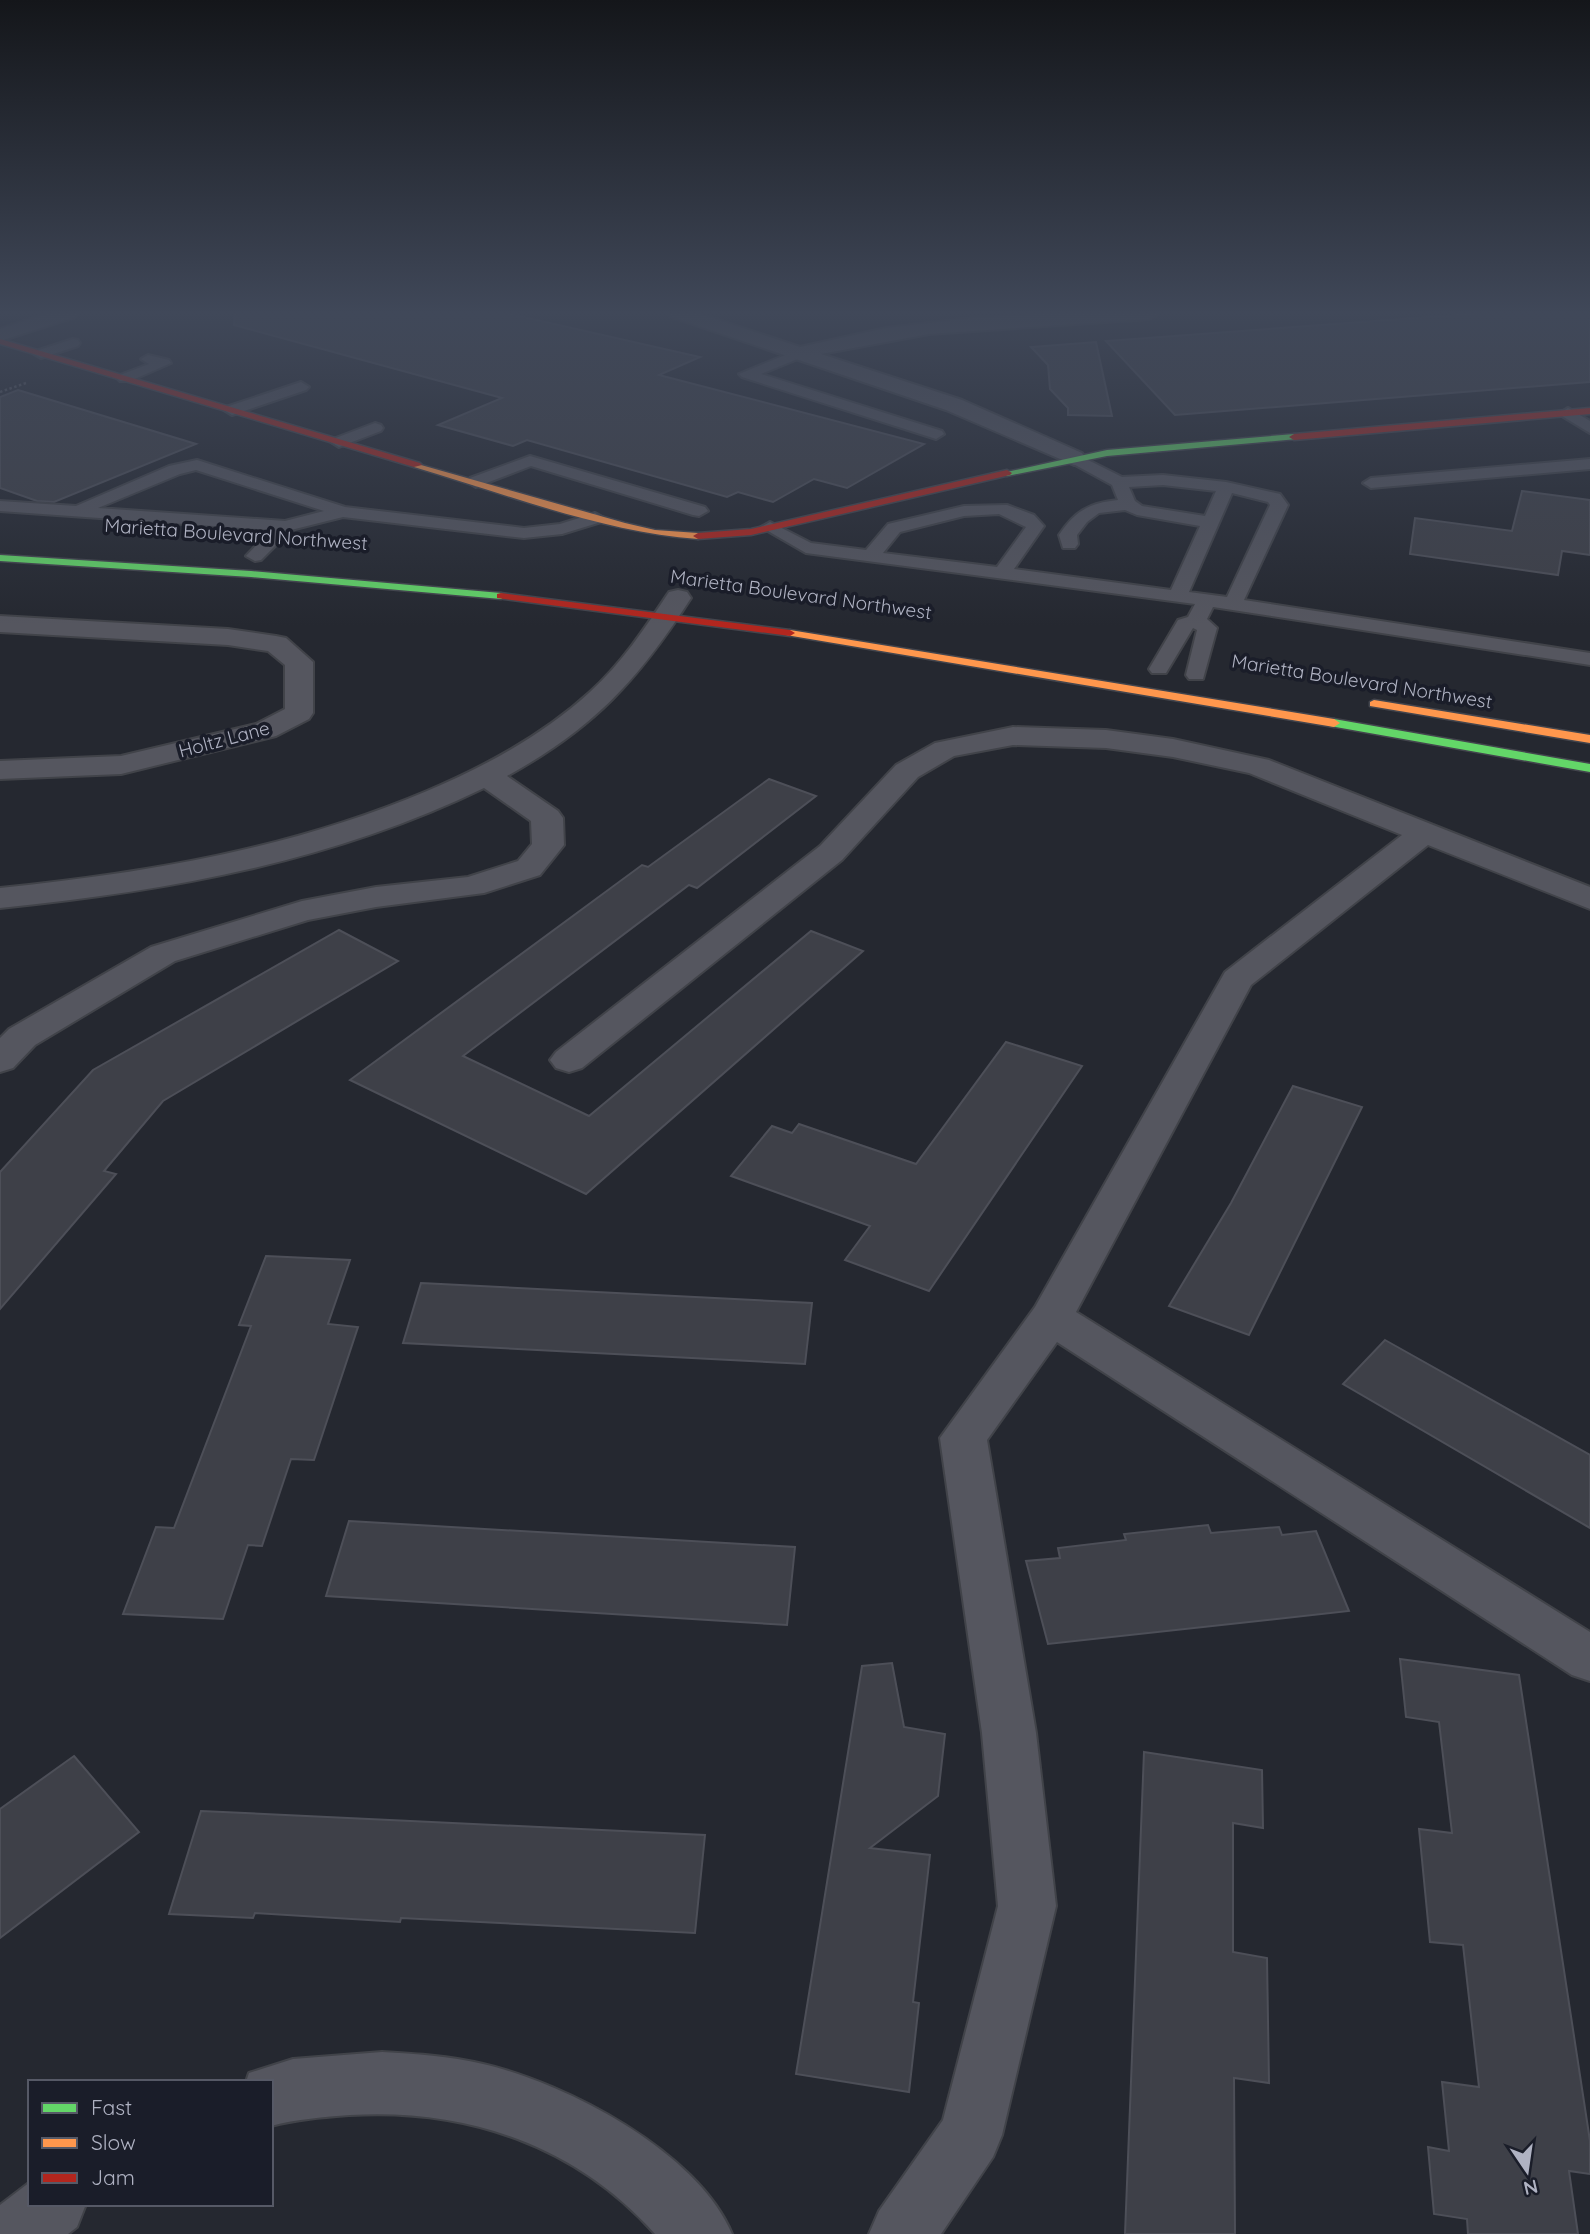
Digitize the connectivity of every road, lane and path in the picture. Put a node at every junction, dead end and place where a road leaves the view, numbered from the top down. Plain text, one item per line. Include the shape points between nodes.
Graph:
1 (256, 417) edge
2 (883, 417) edge
3 (982, 417) edge
4 (1521, 417) edge
5 (1574, 417) edge
6 (375, 428) dead end
7 (1590, 428) edge
8 (936, 434) dead end
9 (339, 442) junction
10 (1074, 458) junction
11 (1590, 464) edge
12 (476, 482) junction
13 (1119, 482) junction
14 (1371, 483) dead end
15 (1226, 487) junction
16 (1128, 504) junction
17 (0, 506) edge
18 (78, 510) junction
19 (699, 511) dead end
20 (342, 512) junction
21 (595, 518) junction
22 (1210, 522) junction
23 (285, 526) junction
24 (770, 527) junction
25 (1064, 540) dead end
26 (248, 555) joint
27 (872, 556) junction
28 (0, 558) edge
29 (282, 558) dead end
30 (1003, 572) junction
31 (1178, 596) junction
32 (1207, 600) junction
33 (675, 602) junction
34 (1233, 604) junction
35 (1196, 621) junction
36 (0, 624) edge
37 (1590, 659) edge
38 (1359, 702) dead end
39 (1590, 739) edge
40 (1590, 768) edge
41 (0, 770) edge
42 (486, 775) junction
43 (1423, 834) junction
44 (0, 898) edge
45 (1590, 899) edge
46 (0, 1060) edge
47 (569, 1060) dead end
48 (1051, 1317) junction
49 (1590, 1659) edge
50 (273, 2095) edge
51 (51, 2206) edge
52 (16, 2234) edge
53 (699, 2234) edge
54 (902, 2234) edge

1 - 9 street
2 - 8 lane
3 - 10 street
4 - 10 street
5 - 7 lane
6 - 9 lane
9 - 12 street
10 - 13 lane
10 - 24 street
11 - 14 lane
12 - 19 lane via 530,461
12 - 21 street
13 - 15 lane via 1163,480
13 - 16 lane
15 - 22 lane
15 - 34 lane via 1274,498 1279,505
16 - 22 lane via 1137,510
16 - 25 lane via 1093,508 1081,516
17 - 18 lane
18 - 20 lane via 197,465
18 - 23 lane
20 - 21 lane via 524,533 562,529
20 - 23 lane
21 - 24 street via 671,536
22 - 31 lane
23 - 26 lane
24 - 27 lane via 806,548
26 - 29 street, Marietta Boulevard Northwest
27 - 30 lane
27 - 30 lane via 894,528 964,511 1002,509 1035,526
28 - 33 street
30 - 31 lane via 1048,570
31 - 32 lane
32 - 34 lane
32 - 35 lane
33 - 40 street via 1004,668
33 - 42 street via 627,670 600,698 533,748
34 - 37 lane
35 - 35 lane via 1207,628 1207,636 1177,672 1185,624
36 - 41 street, Holtz Lane via 276,643 299,662 299,713 266,730 121,765
38 - 39 street, Marietta Boulevard Northwest
42 - 44 street via 373,824 238,863 100,889
42 - 46 street via 547,818 548,845 529,868 472,886 302,911 163,954 22,1037
43 - 45 street
43 - 47 street via 1258,766 1173,748 1106,739 1013,736 945,749 907,771 831,853
43 - 48 street via 1237,979
48 - 49 street
48 - 54 street via 963,1438 1009,1733 1027,1906 971,2136
50 - 53 street via 369,2081 453,2087 532,2109 607,2148 674,2203
51 - 52 street

